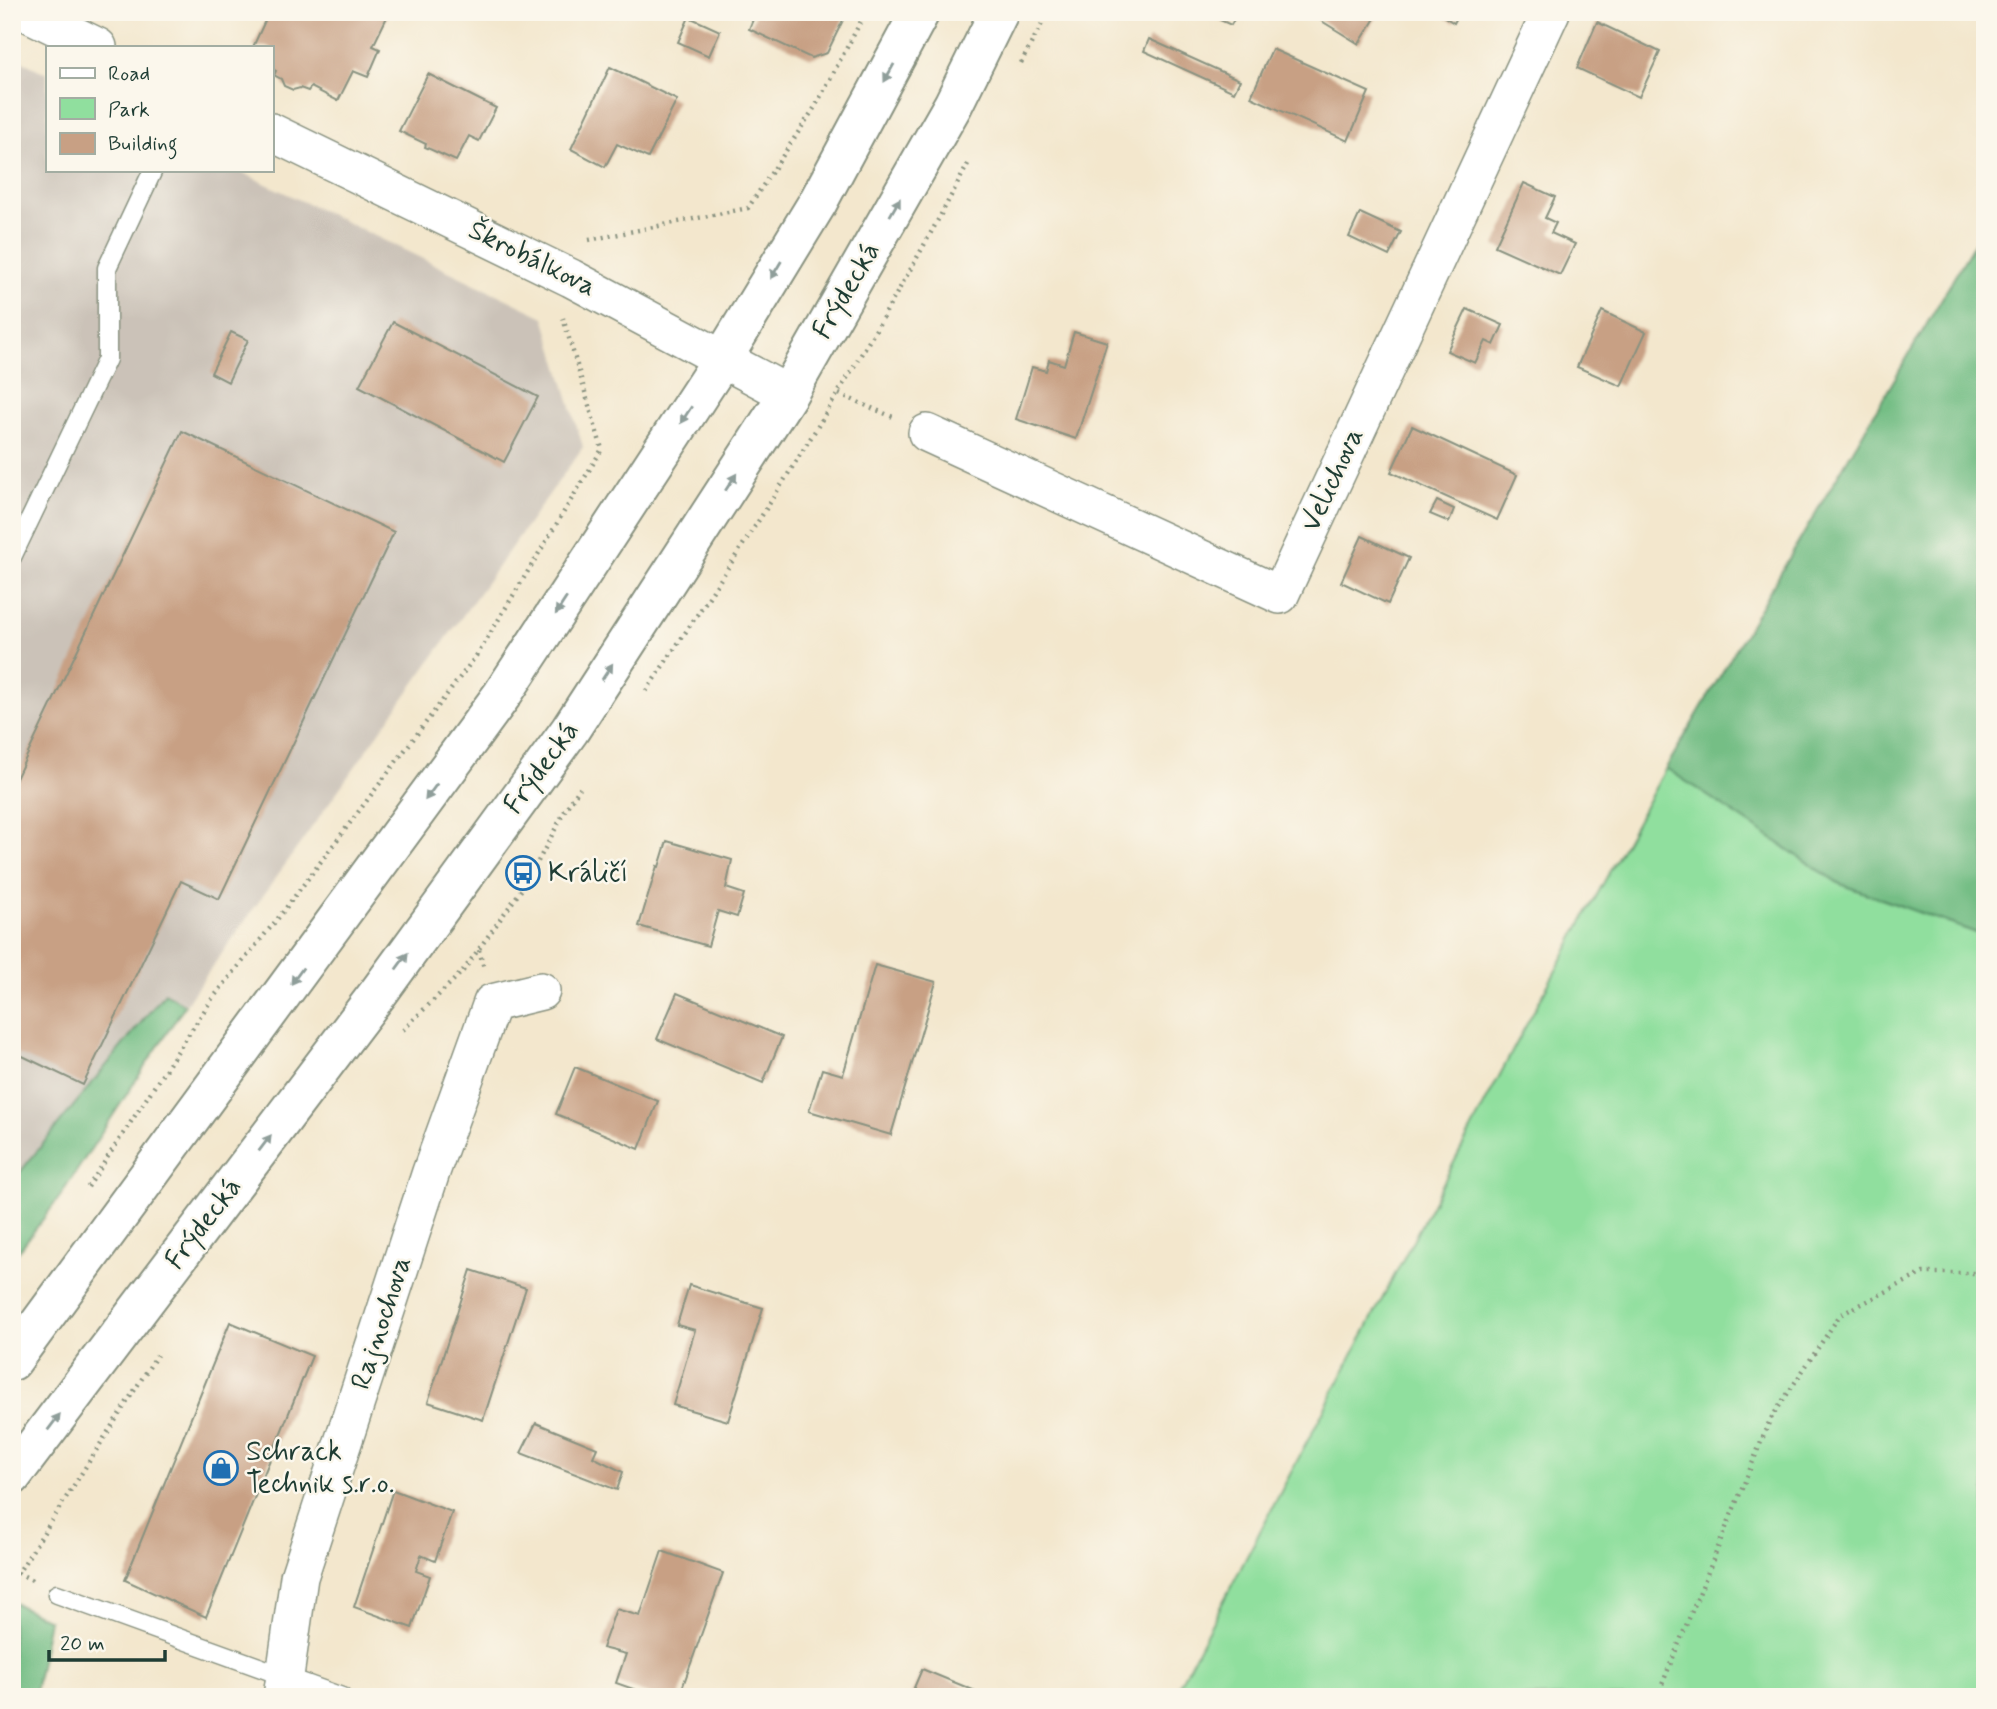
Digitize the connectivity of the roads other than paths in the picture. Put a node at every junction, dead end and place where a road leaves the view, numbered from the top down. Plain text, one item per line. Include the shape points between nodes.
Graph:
1 (26, 12) edge
2 (920, 12) edge
3 (999, 12) edge
4 (1551, 12) edge
5 (96, 46) edge
6 (273, 133) edge
7 (152, 172) edge
8 (723, 358) junction
9 (788, 394) junction
10 (927, 432) road end
11 (12, 557) edge
12 (541, 990) dead end
13 (12, 1361) edge
14 (12, 1476) edge
15 (57, 1594) dead end
16 (283, 1687) edge
17 (342, 1697) edge

1 - 5 street
2 -> 8 main road via 818,201
9 -> 3 main road, Frýdecká via 953,105
4 - 10 street, Velichova via 1280,595
6 - 8 street, Škrobálkova via 571,278
7 - 11 lane via 107,268 107,359
8 - 9 street, Škrobálkova
8 -> 13 main road via 502,695
14 -> 9 main road, Frýdecká via 379,992 562,740
12 - 16 street, Rajnochova via 492,1003 431,1172 299,1577
15 - 16 lane
16 - 17 lane

